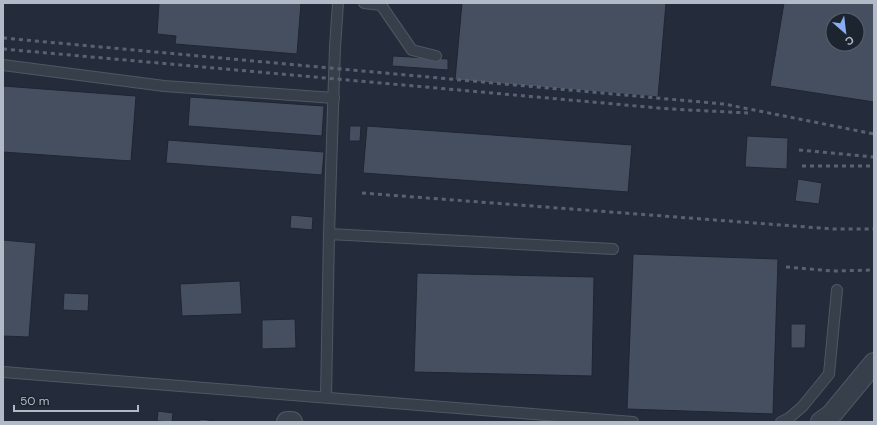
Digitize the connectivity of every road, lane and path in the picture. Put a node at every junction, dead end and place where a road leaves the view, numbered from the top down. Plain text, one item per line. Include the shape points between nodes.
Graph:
1 (338, 3) edge
2 (364, 3) edge
3 (436, 56) dead end
4 (3, 65) edge
5 (334, 98) junction
6 (329, 234) junction
7 (613, 249) dead end
8 (837, 290) dead end
9 (874, 363) edge
10 (3, 372) edge
11 (326, 398) junction
12 (287, 422) edge
13 (292, 422) edge
14 (633, 422) edge
15 (781, 422) edge
16 (821, 422) edge

1 - 5 lane
2 - 3 lane via 380,5 412,50
4 - 5 lane via 164,86
5 - 6 lane
6 - 7 lane
6 - 11 lane
8 - 15 lane via 829,374 802,407
9 - 16 street via 831,415
10 - 11 lane
11 - 14 lane
12 - 13 street

